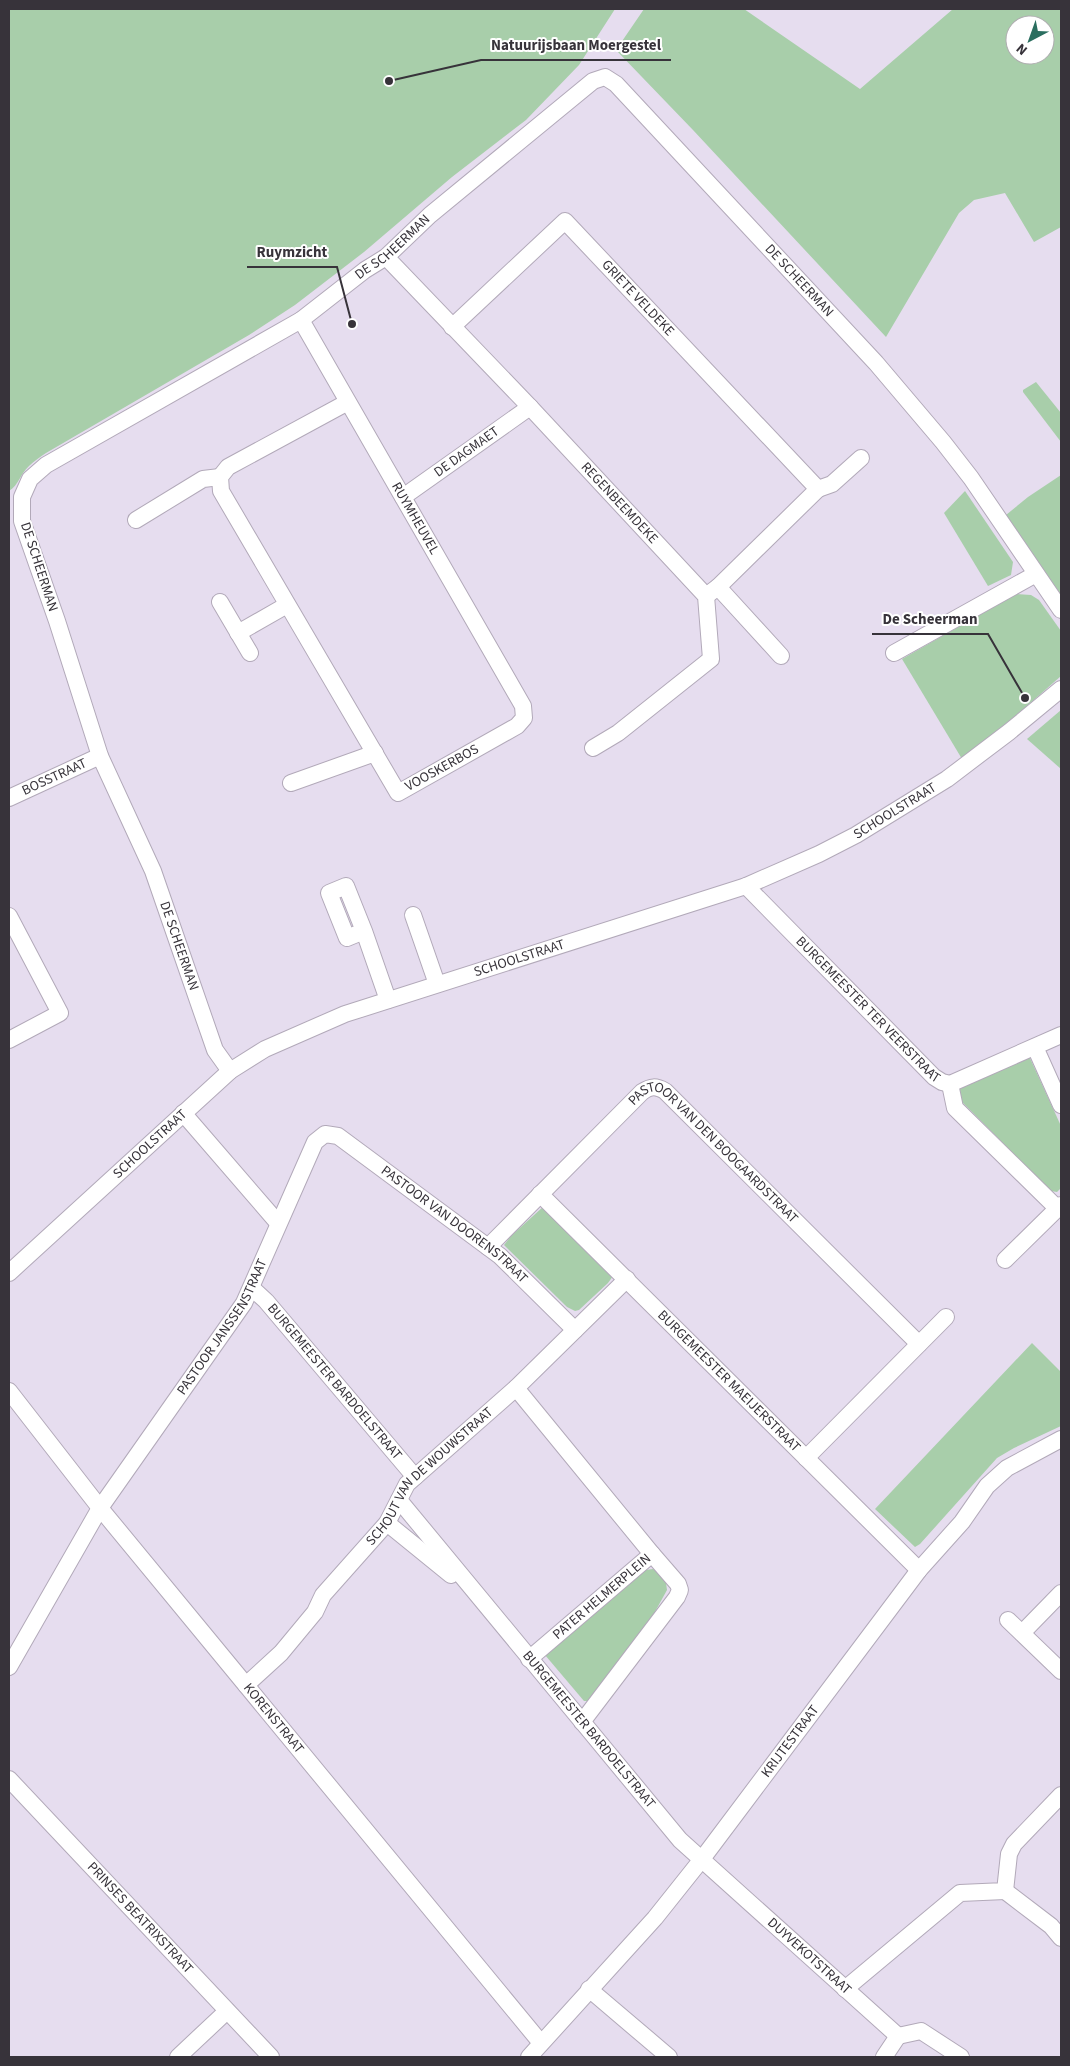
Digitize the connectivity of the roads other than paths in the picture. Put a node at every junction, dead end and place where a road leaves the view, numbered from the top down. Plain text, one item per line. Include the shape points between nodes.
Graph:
1 (386, 257) junction
2 (301, 320) junction
3 (452, 327) junction
4 (348, 402) junction
5 (530, 407) junction
6 (861, 458) dead end
7 (220, 477) junction
8 (818, 489) junction
9 (403, 497) junction
10 (136, 520) dead end
11 (1036, 574) junction
12 (712, 591) junction
13 (220, 602) dead end
14 (287, 605) junction
15 (1061, 610) edge
16 (238, 633) junction
17 (894, 653) dead end
18 (250, 654) dead end
19 (781, 656) dead end
20 (1061, 689) edge
21 (524, 718) joint
22 (593, 748) dead end
23 (375, 753) junction
24 (100, 756) junction
25 (291, 783) dead end
26 (9, 798) edge
27 (746, 886) junction
28 (413, 915) dead end
29 (9, 916) edge
30 (364, 931) dead end
31 (437, 984) junction
32 (388, 1000) junction
33 (1061, 1036) edge
34 (9, 1040) edge
35 (1036, 1047) junction
36 (230, 1071) junction
37 (950, 1084) junction
38 (1061, 1105) edge
39 (183, 1113) junction
40 (325, 1134) joint
41 (540, 1194) junction
42 (1060, 1207) edge
43 (278, 1224) junction
44 (488, 1247) junction
45 (1005, 1260) dead end
46 (9, 1273) edge
47 (626, 1279) junction
48 (252, 1288) junction
49 (946, 1317) dead end
50 (575, 1330) junction
51 (919, 1344) junction
52 (516, 1388) junction
53 (9, 1390) edge
54 (1061, 1439) edge
55 (806, 1458) junction
56 (415, 1477) junction
57 (399, 1500) junction
58 (100, 1508) junction
59 (387, 1523) junction
60 (652, 1554) junction
61 (919, 1570) junction
62 (1061, 1593) edge
63 (477, 1597) junction
64 (1008, 1620) dead end
65 (1022, 1632) junction
66 (529, 1659) junction
67 (9, 1667) edge
68 (1061, 1671) edge
69 (246, 1685) junction
70 (582, 1722) junction
71 (9, 1779) edge
72 (1061, 1794) edge
73 (702, 1859) junction
74 (1005, 1891) junction
75 (1061, 1938) edge
76 (589, 1989) junction
77 (845, 1989) junction
78 (227, 2011) junction
79 (898, 2036) junction
80 (541, 2043) junction
81 (178, 2057) edge
82 (271, 2057) edge
83 (529, 2057) edge
84 (669, 2057) edge
85 (884, 2057) edge
86 (960, 2057) edge

1 - 2 street, DE SCHEERMAN via 364,270
1 - 3 street, REGENBEEMDEKE
1 - 11 street, DE SCHEERMAN via 493,162 593,81 605,77 616,84 876,363 965,470
2 - 4 street, RUYMHEUVEL
2 - 24 street, DE SCHEERMAN via 46,465 30,479 22,497 22,521
3 - 5 street, REGENBEEMDEKE
3 - 8 street, GRIETE VELDEKE via 565,221
4 - 7 street via 228,466
4 - 9 street, RUYMHEUVEL
5 - 9 street, DE DAGMAET
5 - 12 street, REGENBEEMDEKE
6 - 8 street via 832,484
7 - 10 street via 203,479
7 - 14 street, VOOSKERBOS via 221,491
8 - 12 street
9 - 21 street, RUYMHEUVEL via 523,706
11 - 15 street, DE SCHEERMAN
11 - 17 street
12 - 19 street, REGENBEEMDEKE
12 - 22 street via 711,659 618,733
13 - 16 street
14 - 16 street
14 - 23 street, VOOSKERBOS
16 - 18 street
20 - 27 street, SCHOOLSTRAAT via 947,779 856,835
21 - 23 street, VOOSKERBOS via 517,726 398,793
23 - 25 street
24 - 26 street, BOSSTRAAT
24 - 36 street, DE SCHEERMAN via 153,871 215,1050
27 - 31 street, SCHOOLSTRAAT
27 - 37 street, BURGEMEESTER TER VEERSTRAAT via 934,1077
28 - 31 street
29 - 34 street via 60,1013
30 - 32 street
31 - 32 street, SCHOOLSTRAAT
32 - 36 street, SCHOOLSTRAAT via 299,1033
33 - 35 street, BURGEMEESTER TER VEERSTRAAT
35 - 37 street, BURGEMEESTER TER VEERSTRAAT
35 - 38 street
36 - 39 street, SCHOOLSTRAAT
37 - 42 street via 955,1108
39 - 43 street
39 - 46 street, SCHOOLSTRAAT
40 - 43 street, PASTOOR JANSSENSTRAAT via 315,1142
40 - 44 street, PASTOOR VAN DOORENSTRAAT via 338,1136
41 - 44 street, PASTOOR VAN DEN BOOGAARDSTRAAT
41 - 47 street, BURGEMEESTER MAEIJERSTRAAT
41 - 51 street, PASTOOR VAN DEN BOOGAARDSTRAAT via 642,1092 649,1087 658,1087
42 - 45 street
43 - 48 street, PASTOOR JANSSENSTRAAT
44 - 50 street, PASTOOR VAN DOORENSTRAAT
47 - 50 street, SCHOUT VAN DE WOUWSTRAAT
47 - 55 street, BURGEMEESTER MAEIJERSTRAAT
48 - 56 street, BURGEMEESTER BARDOELSTRAAT via 266,1300
48 - 58 street, PASTOOR JANSSENSTRAAT
49 - 51 street
50 - 52 street, SCHOUT VAN DE WOUWSTRAAT
51 - 55 street
52 - 56 street, SCHOUT VAN DE WOUWSTRAAT
52 - 60 street
53 - 58 street, KORENSTRAAT
54 - 61 street, KRIJTESTRAAT via 1008,1468 987,1486 962,1522
55 - 61 street, BURGEMEESTER MAEIJERSTRAAT
56 - 57 street, SCHOUT VAN DE WOUWSTRAAT via 407,1484
57 - 59 street, SCHOUT VAN DE WOUWSTRAAT
57 - 63 street, BURGEMEESTER BARDOELSTRAAT
58 - 67 street, PASTOOR JANSSENSTRAAT
58 - 69 street, KORENSTRAAT
59 - 63 street, BURGEMEESTER BARDOELSTRAAT
59 - 69 street, SCHOUT VAN DE WOUWSTRAAT via 323,1595 315,1612 281,1653
60 - 66 street, PATER HELMERPLEIN
60 - 70 street, PATER HELMERPLEIN via 680,1590
61 - 73 street, KRIJTESTRAAT
62 - 65 street
63 - 66 street, BURGEMEESTER BARDOELSTRAAT
64 - 65 street
65 - 68 street
66 - 70 street, BURGEMEESTER BARDOELSTRAAT
69 - 80 street, KORENSTRAAT
70 - 73 street, BURGEMEESTER BARDOELSTRAAT via 680,1840
71 - 78 street, PRINSES BEATRIXSTRAAT
72 - 74 street via 1014,1844 1009,1854
73 - 76 street, KRIJTESTRAAT via 655,1918
73 - 77 street, DUYVEKOTSTRAAT
74 - 75 street via 1051,1926
74 - 77 street via 960,1893
76 - 80 street, KRIJTESTRAAT
76 - 84 street
77 - 79 street, DUYVEKOTSTRAAT
78 - 81 street
78 - 82 street, PRINSES BEATRIXSTRAAT
79 - 85 street
79 - 86 street via 921,2031
80 - 83 street, KRIJTESTRAAT

